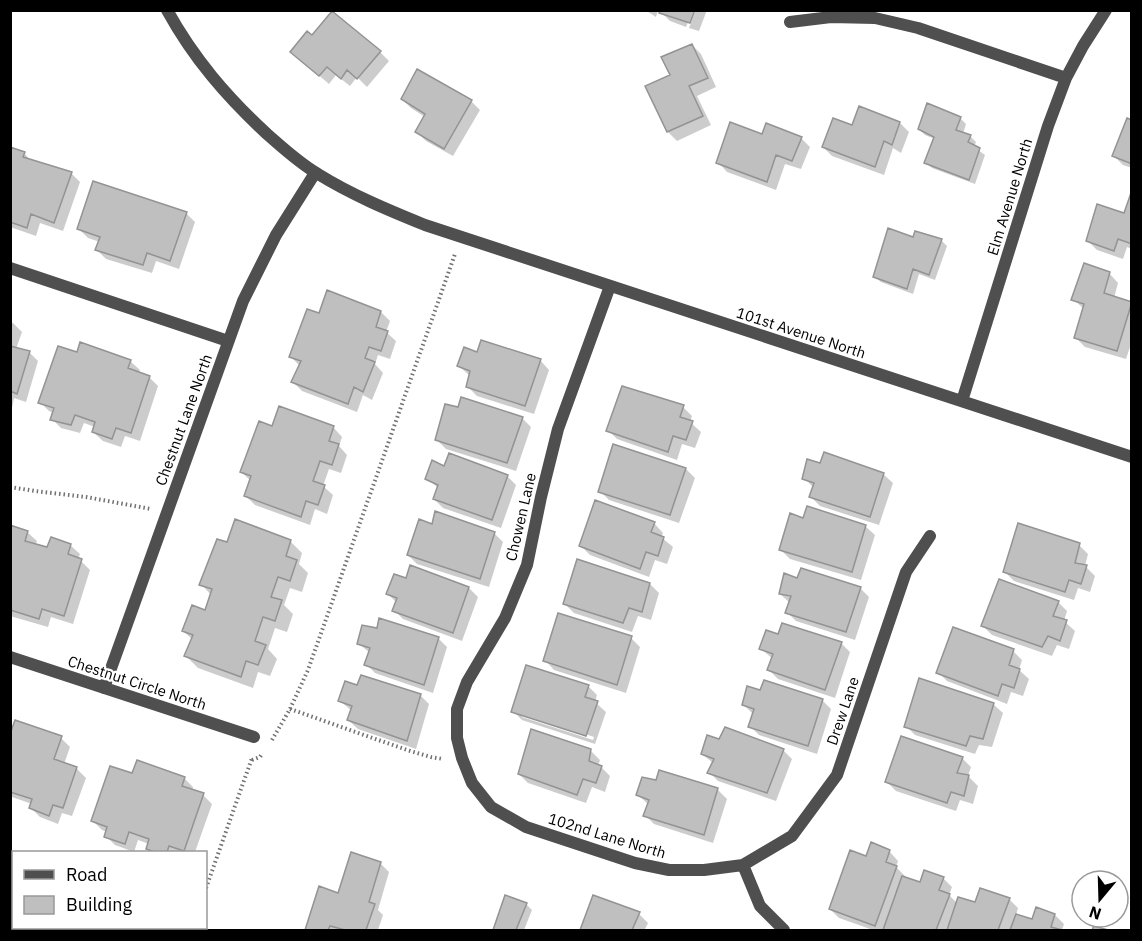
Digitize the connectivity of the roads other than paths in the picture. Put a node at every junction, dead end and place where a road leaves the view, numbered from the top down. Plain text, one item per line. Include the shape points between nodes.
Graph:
1 (167, 10) edge
2 (1106, 10) edge
3 (790, 22) dead end
4 (1066, 78) junction
5 (315, 172) junction
6 (10, 268) edge
7 (609, 286) junction
8 (228, 341) junction
9 (962, 401) junction
10 (1131, 457) edge
11 (930, 536) dead end
12 (10, 657) edge
13 (104, 688) junction
14 (254, 737) road end
15 (472, 783) joint
16 (743, 865) junction
17 (784, 930) edge

1 - 5 street, 101st Avenue North via 215,82 284,150
2 - 4 street, Elm Avenue North
3 - 4 street via 831,17 875,18 918,28
4 - 9 street, Elm Avenue North
5 - 7 street, 101st Avenue North via 347,191 425,225
5 - 8 street, Chestnut Lane North via 260,264
6 - 8 street
7 - 9 street, 101st Avenue North
7 - 15 street, Chowen Lane via 558,429 527,565 505,618 466,682 457,709 457,738
8 - 13 street, Chestnut Lane North
9 - 10 street, 101st Avenue North
11 - 16 street, Drew Lane via 906,572 837,775 792,836
12 - 13 street, Chestnut Circle North
13 - 14 street, Chestnut Circle North
15 - 16 street, 102nd Lane North via 491,807 526,827 635,863 669,870
16 - 17 street via 760,906

